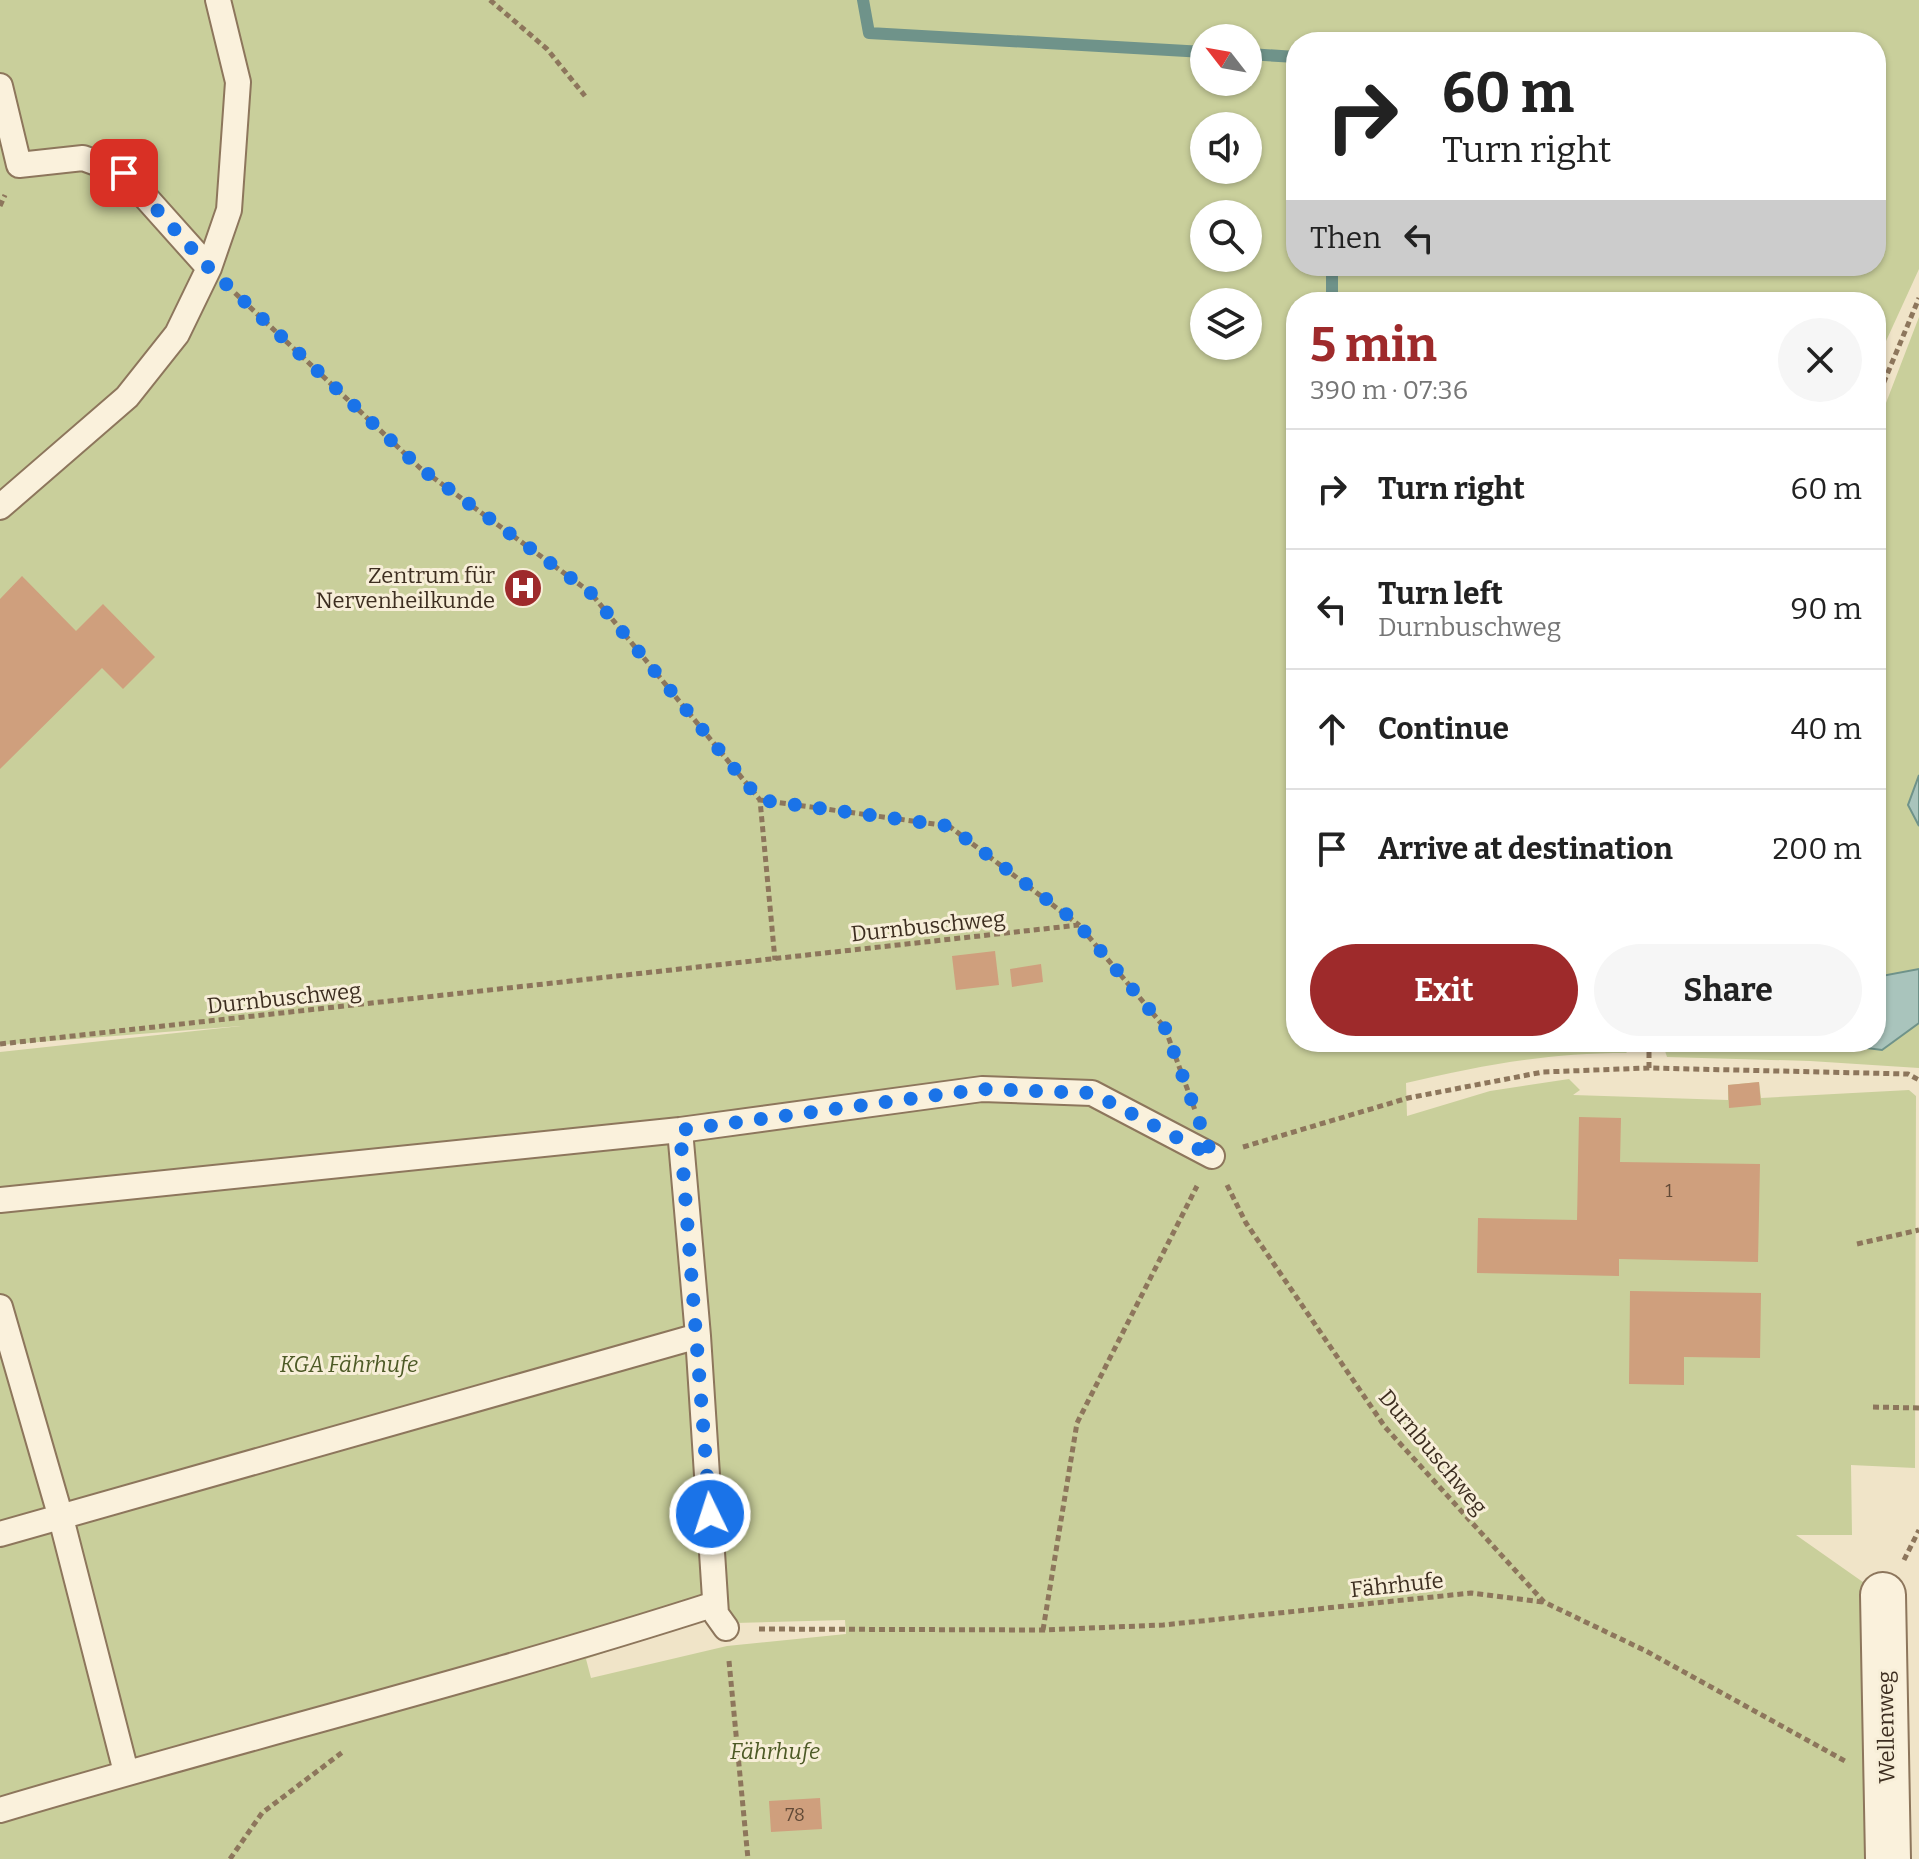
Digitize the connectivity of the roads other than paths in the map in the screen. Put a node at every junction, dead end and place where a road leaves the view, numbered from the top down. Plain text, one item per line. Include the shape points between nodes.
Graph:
1 (218, 0) edge
2 (0, 86) edge
3 (209, 268) junction
4 (0, 507) edge
5 (680, 1130) junction
6 (1212, 1156) road end
7 (0, 1200) edge
8 (0, 1307) edge
9 (698, 1336) junction
10 (61, 1518) junction
11 (0, 1534) edge
12 (1883, 1595) dead end
13 (715, 1604) junction
14 (726, 1628) road end
15 (126, 1772) junction
16 (0, 1810) edge
17 (1888, 1859) edge

1 - 3 lane via 238,82 229,210
2 - 3 lane via 19,165 83,158 124,173
3 - 4 lane via 177,334 127,397
5 - 6 lane via 982,1089 1092,1093
5 - 7 lane
5 - 9 lane
8 - 10 lane
9 - 10 lane
9 - 13 lane
10 - 11 lane
10 - 15 lane
12 - 17 street, Wellenweg
13 - 14 lane
13 - 15 lane via 580,1648
15 - 16 lane

